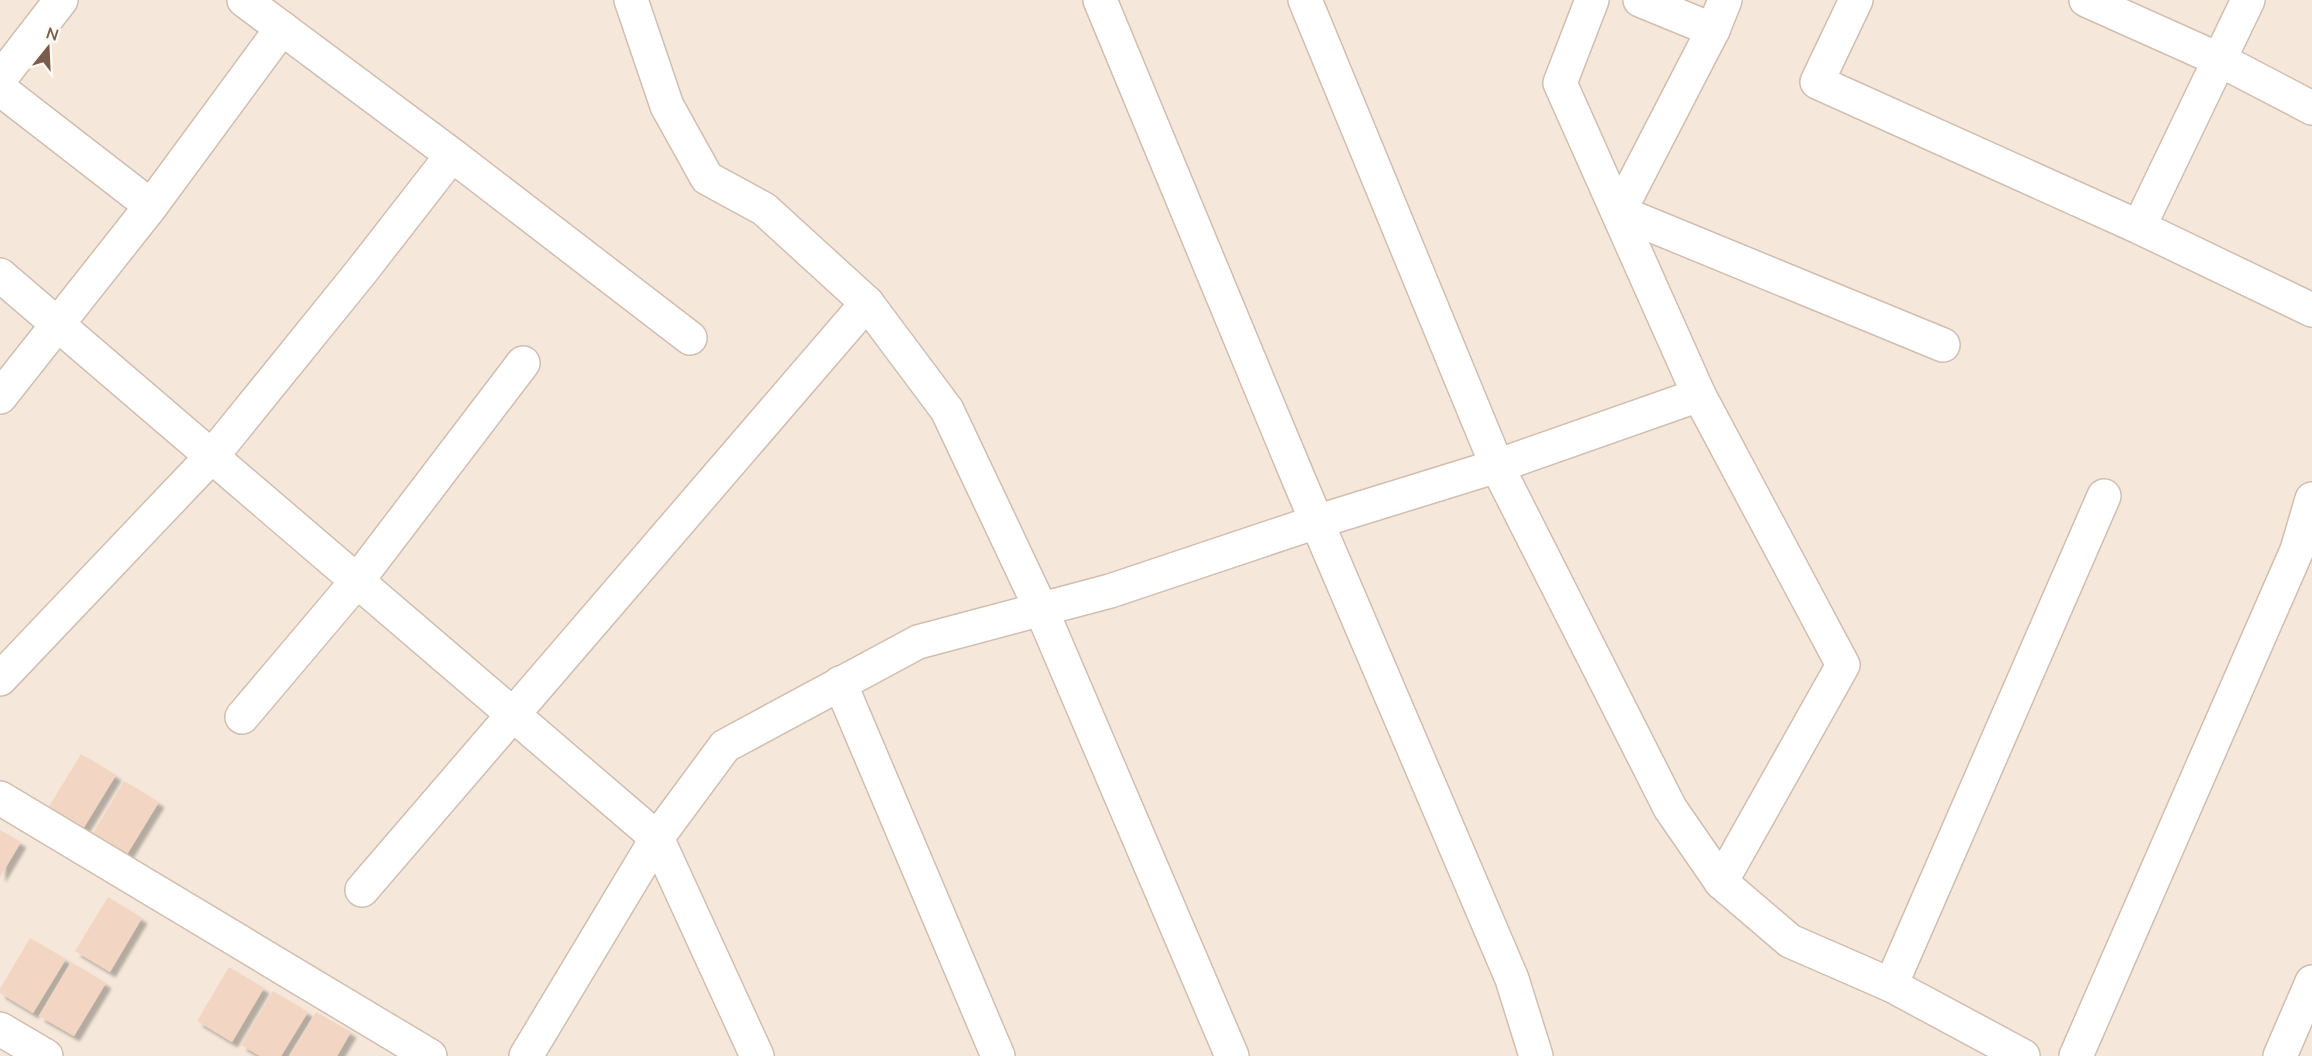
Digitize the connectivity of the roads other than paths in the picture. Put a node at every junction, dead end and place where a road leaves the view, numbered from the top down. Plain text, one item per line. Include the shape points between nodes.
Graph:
1 (62, 0) edge
2 (244, 0) edge
3 (631, 0) edge
4 (1100, 0) edge
5 (1305, 0) edge
6 (1592, 0) edge
7 (1640, 0) edge
8 (1856, 0) edge
9 (2086, 0) edge
10 (2248, 0) edge
11 (1719, 15) edge
12 (282, 28) junction
13 (2220, 60) junction
14 (0, 79) edge
15 (0, 89) edge
16 (2312, 108) edge
17 (452, 155) junction
18 (151, 206) junction
19 (1619, 212) junction
20 (2139, 227) junction
21 (0, 275) edge
22 (867, 303) junction
23 (2312, 310) edge
24 (58, 324) junction
25 (690, 338) dead end
26 (1943, 345) dead end
27 (523, 363) dead end
28 (1699, 395) junction
29 (0, 397) edge
30 (212, 456) junction
31 (1497, 466) junction
32 (2104, 496) dead end
33 (2312, 499) edge
34 (1316, 522) junction
35 (357, 581) junction
36 (1041, 609) junction
37 (0, 679) edge
38 (840, 683) junction
39 (514, 714) junction
40 (242, 717) dead end
41 (0, 798) edge
42 (657, 838) junction
43 (1721, 882) junction
44 (363, 890) dead end
45 (2312, 982) edge
46 (1891, 985) junction
47 (0, 1029) edge
48 (46, 1056) edge
49 (430, 1056) edge
50 (526, 1056) edge
51 (758, 1056) edge
52 (998, 1056) edge
53 (1232, 1056) edge
54 (1536, 1056) edge
55 (2023, 1056) edge
56 (2076, 1056) edge
57 (2280, 1056) edge

1 - 14 street
2 - 12 street
3 - 22 street via 667,106 707,178 764,209
4 - 34 street
5 - 31 street
6 - 19 street via 1560,82
7 - 11 street
8 - 20 street via 1817,82
9 - 13 street
10 - 13 street
11 - 19 street
12 - 17 street
12 - 18 street
13 - 16 street
13 - 20 street
15 - 18 street
17 - 25 street
17 - 30 street
18 - 24 street
19 - 26 street
19 - 28 street
20 - 23 street
21 - 24 street
22 - 36 street via 947,410
22 - 39 street
24 - 29 street
24 - 30 street
27 - 35 street
28 - 31 street
28 - 43 street via 1843,665
30 - 35 street
30 - 37 street
31 - 34 street
31 - 43 street via 1670,808
32 - 46 street
33 - 56 street via 2297,550
34 - 36 street via 1110,591
34 - 54 street via 1512,980
35 - 39 street
35 - 40 street
36 - 38 street via 918,642
36 - 53 street
38 - 42 street via 725,746
38 - 52 street
39 - 42 street
39 - 44 street
41 - 49 street
42 - 50 street
42 - 51 street
43 - 46 street via 1790,941
45 - 57 street
46 - 55 street
47 - 48 street

